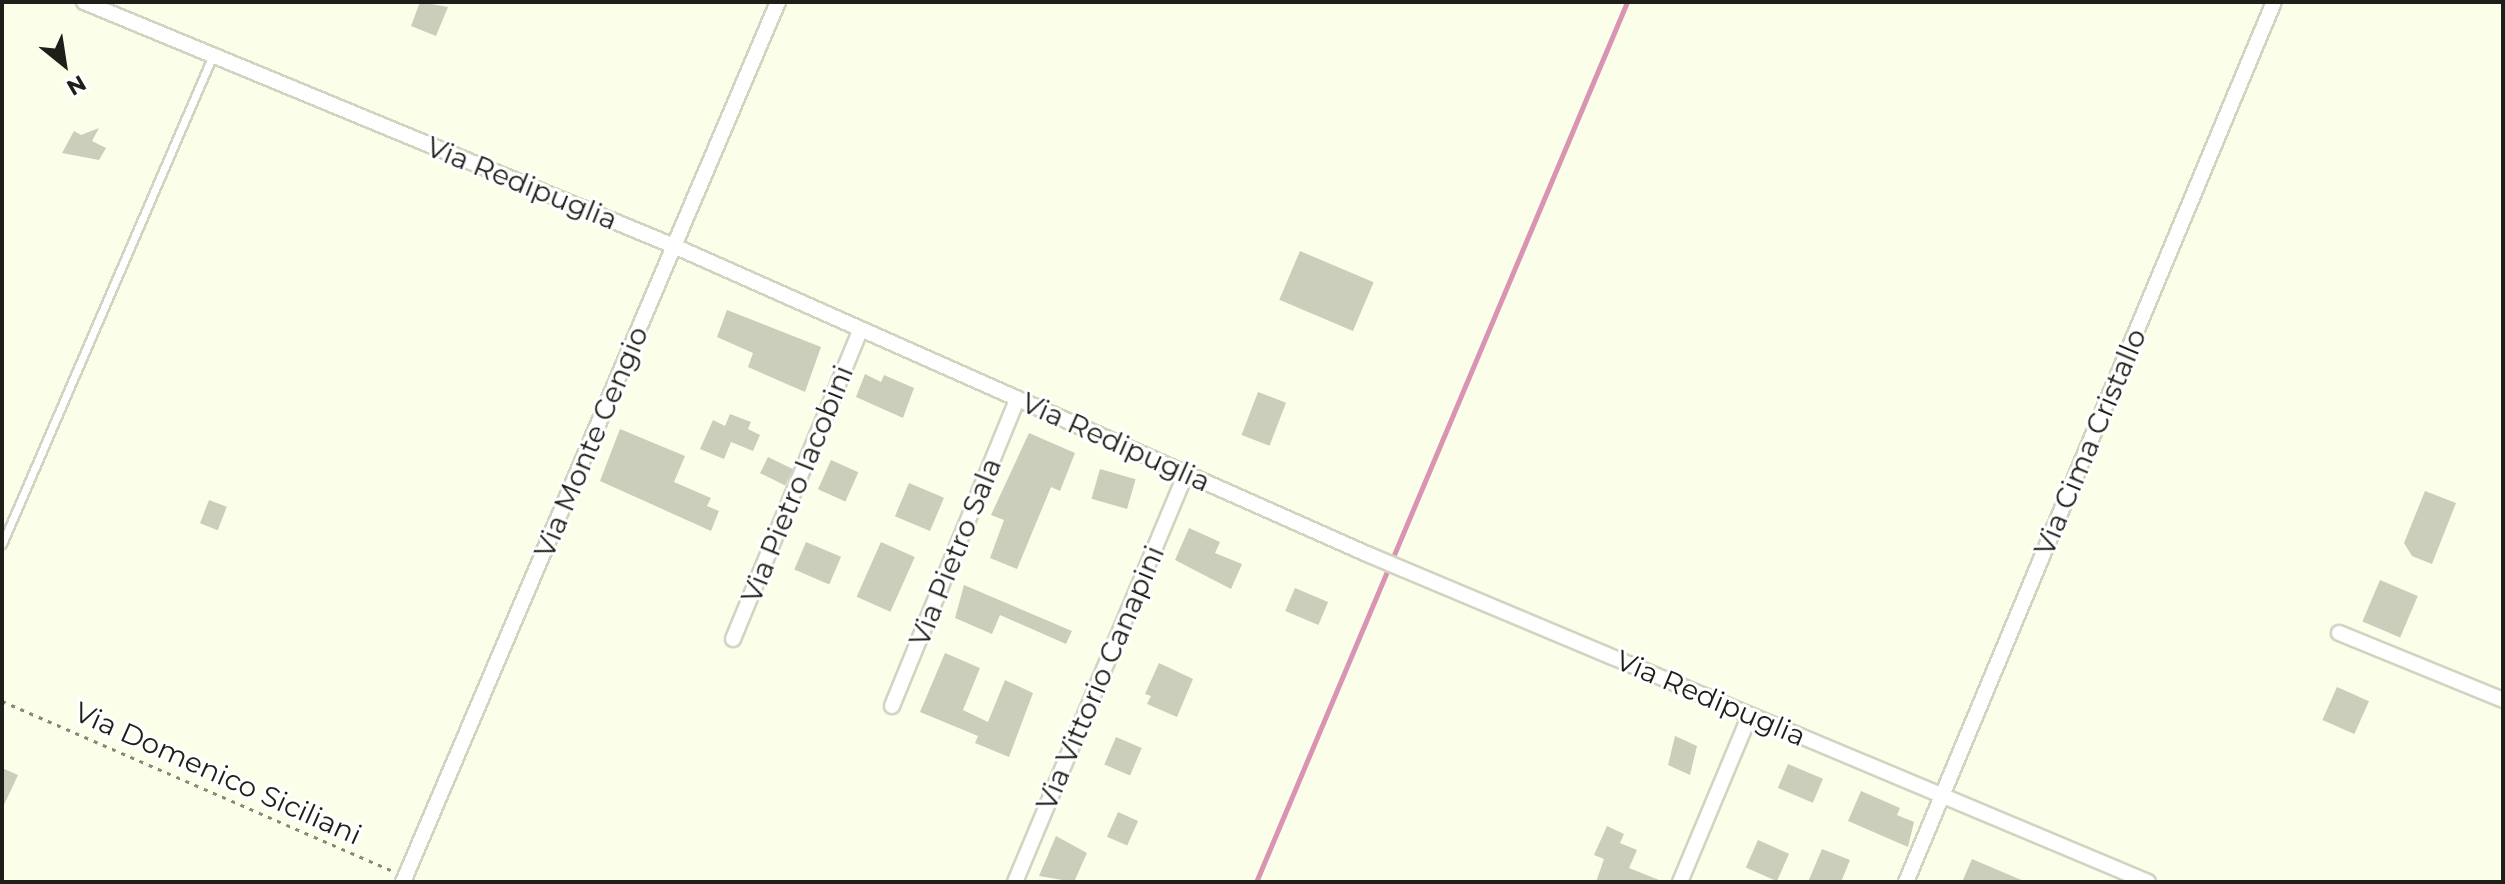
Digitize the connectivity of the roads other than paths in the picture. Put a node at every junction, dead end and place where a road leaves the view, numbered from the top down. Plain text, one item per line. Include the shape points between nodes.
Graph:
1 (84, 2) edge
2 (778, 2) edge
3 (2274, 2) edge
4 (213, 55) junction
5 (674, 246) junction
6 (861, 329) junction
7 (1017, 399) junction
8 (1186, 474) junction
9 (2, 544) edge
10 (2339, 633) dead end
11 (733, 639) dead end
12 (2503, 700) edge
13 (892, 706) dead end
14 (1750, 715) junction
15 (1943, 796) junction
16 (404, 879) edge
17 (1015, 882) edge
18 (1680, 882) edge
19 (1906, 882) edge
20 (2148, 882) edge

1 - 4 street, Via Redipuglia
2 - 5 street, Via Monte Cengio
3 - 15 street, Via Cima Cristallo
4 - 5 street, Via Redipuglia
4 - 9 lane
5 - 6 street, Via Redipuglia
5 - 16 street, Via Monte Cengio
6 - 7 street, Via Redipuglia
6 - 11 street, Via Pietro Iacobini
7 - 8 street, Via Redipuglia
7 - 13 street, Via Pietro Sala
8 - 14 street, Via Redipuglia
8 - 17 street, Via Vittorio Canapini
10 - 12 street
14 - 15 street, Via Redipuglia
14 - 18 street
15 - 19 street, Via Cima Cristallo
15 - 20 street, Via Redipuglia

